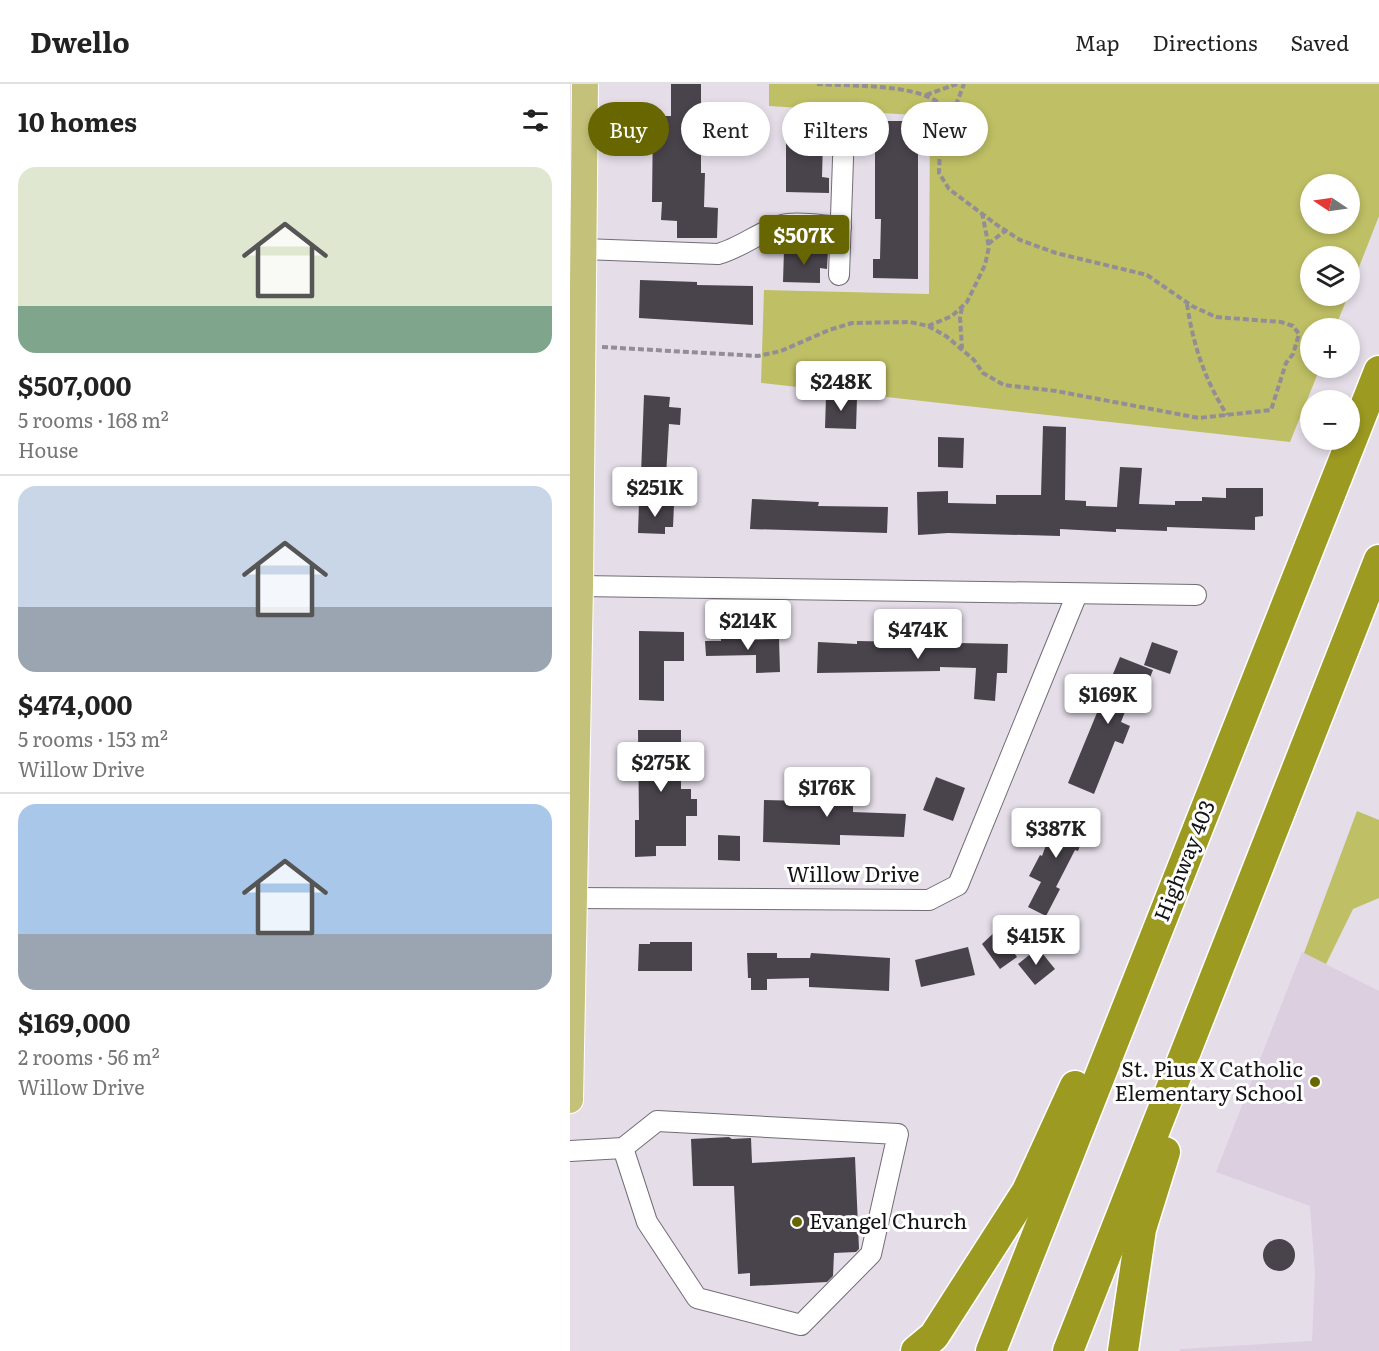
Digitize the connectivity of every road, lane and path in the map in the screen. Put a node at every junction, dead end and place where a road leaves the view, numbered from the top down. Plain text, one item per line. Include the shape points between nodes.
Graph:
1 (585, 84) edge
2 (817, 84) edge
3 (957, 84) edge
4 (964, 84) edge
5 (925, 95) junction
6 (937, 102) edge
7 (958, 102) edge
8 (843, 156) edge
9 (940, 156) edge
10 (981, 213) junction
11 (841, 227) junction
12 (1006, 231) junction
13 (988, 244) junction
14 (583, 249) junction
15 (839, 275) dead end
16 (1187, 303) junction
17 (962, 308) junction
18 (928, 326) junction
19 (582, 346) junction
20 (962, 349) junction
21 (1379, 371) edge
22 (1227, 415) junction
23 (1379, 560) edge
24 (580, 586) junction
25 (1077, 594) junction
26 (1196, 595) dead end
27 (1183, 865) junction
28 (572, 898) edge
29 (1216, 972) junction
30 (570, 1100) edge
31 (623, 1148) junction
32 (570, 1151) edge
33 (916, 1351) edge
34 (991, 1351) edge
35 (1068, 1351) edge
36 (1123, 1351) edge

1 - 14 main road
2 - 5 path via 899,89
3 - 5 path
4 - 7 path
5 - 6 path
8 - 11 street
9 - 10 path via 939,172 949,189
10 - 12 path
10 - 13 path
11 - 14 street via 788,224 718,254
11 - 15 street
12 - 13 path
12 - 16 path via 1056,253 1147,275
13 - 17 path via 985,265
14 - 19 main road
16 - 22 path via 1199,361
16 - 22 path via 1216,317 1281,322 1293,326 1299,334 1271,410
17 - 18 path
17 - 20 path
18 - 19 path via 910,322 852,323 758,356
18 - 20 path
19 - 24 main road
20 - 22 path via 983,373 1004,385 1199,418
21 - 27 highway, Highway 403
23 - 29 highway
24 - 25 street
24 - 28 main road
25 - 26 street
25 - 28 street, Willow Drive via 958,885 929,900
27 - 33 highway via 1137,948 1028,1191 934,1336
27 - 34 highway, Highway 403
28 - 30 main road
29 - 35 highway
29 - 36 highway via 1202,1038 1141,1229
31 - 31 street via 657,1121 898,1134 871,1254 801,1325 697,1298 647,1222
31 - 32 street

